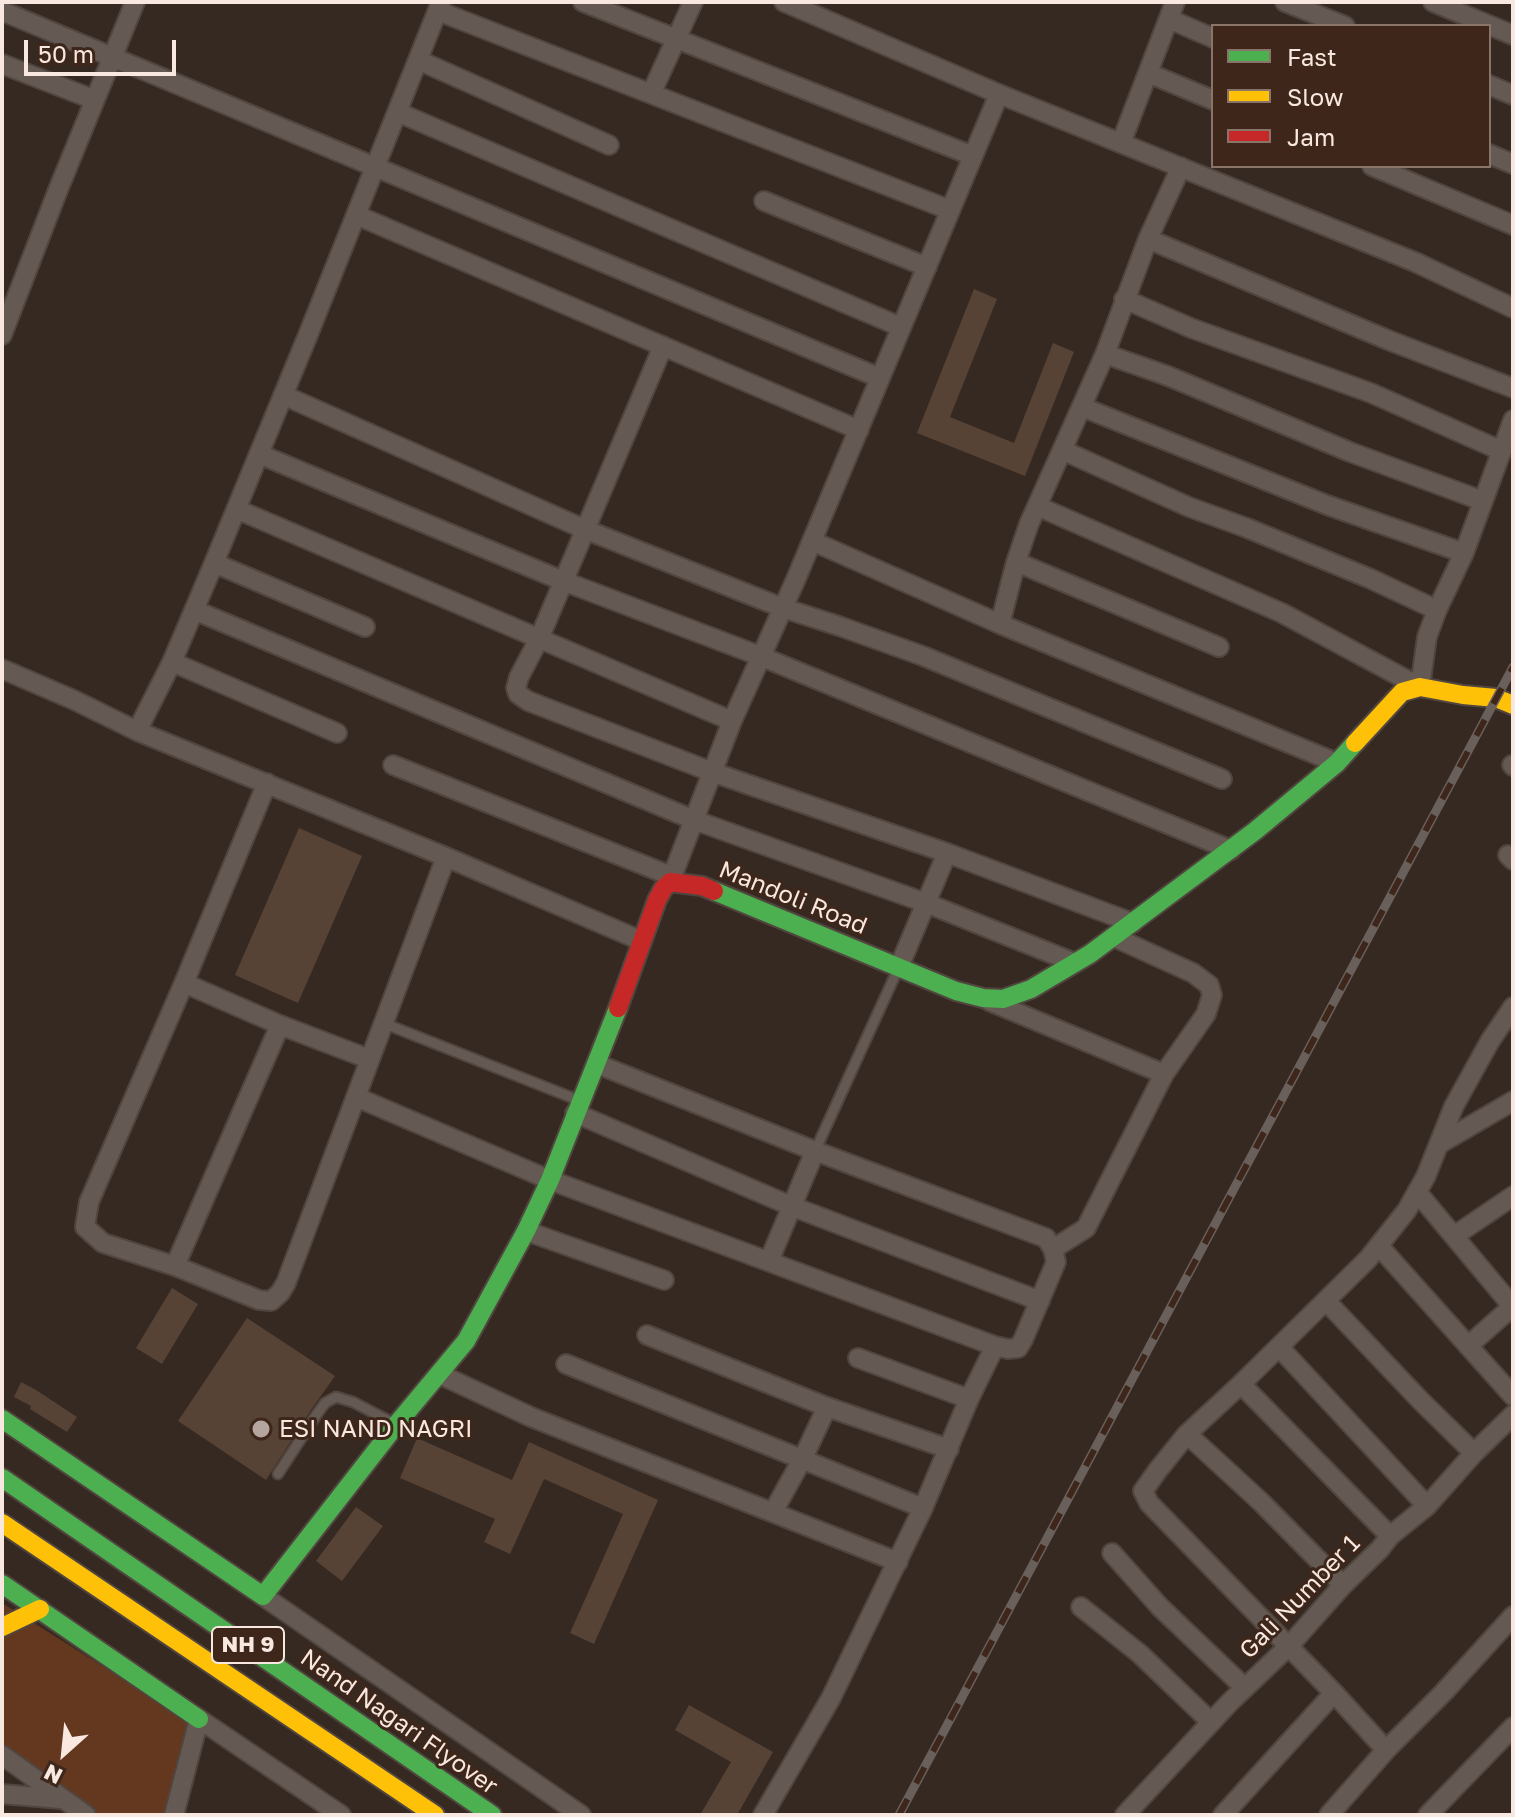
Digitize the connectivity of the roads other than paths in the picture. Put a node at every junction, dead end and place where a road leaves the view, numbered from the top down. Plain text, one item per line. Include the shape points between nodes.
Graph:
1 (583, 2) edge
2 (693, 2) edge
3 (1285, 2) edge
4 (1433, 2) edge
5 (130, 4) edge
6 (794, 4) edge
7 (440, 6) edge
8 (2, 11) edge
9 (1172, 11) edge
10 (1340, 24) edge
11 (1486, 24) edge
12 (1491, 26) edge
13 (1513, 35) edge
14 (1211, 37) edge
15 (675, 38) junction
16 (112, 57) junction
17 (418, 60) junction
18 (2, 64) edge
19 (1148, 73) junction
20 (1491, 86) edge
21 (651, 94) junction
22 (999, 94) junction
23 (1513, 95) edge
24 (1211, 99) edge
25 (95, 100) junction
26 (397, 112) junction
27 (1121, 143) junction
28 (609, 145) dead end
29 (1491, 155) edge
30 (973, 156) junction
31 (1513, 164) edge
32 (376, 167) junction
33 (1181, 167) junction
34 (1377, 168) edge
35 (764, 201) dead end
36 (950, 210) junction
37 (356, 215) junction
38 (1513, 225) edge
39 (1148, 239) junction
40 (927, 267) junction
41 (2, 281) edge
42 (20, 288) junction
43 (1124, 299) junction
44 (1513, 308) edge
45 (901, 327) junction
46 (2, 335) edge
47 (663, 346) junction
48 (1105, 354) junction
49 (880, 378) junction
50 (1513, 388) edge
51 (283, 395) junction
52 (1082, 407) junction
53 (1513, 420) edge
54 (859, 430) junction
55 (1062, 450) junction
56 (1502, 451) junction
57 (259, 454) junction
58 (1483, 501) junction
59 (1037, 506) junction
60 (236, 509) junction
61 (584, 529) junction
62 (812, 541) junction
63 (1464, 553) junction
64 (1016, 562) junction
65 (214, 563) junction
66 (563, 581) junction
67 (783, 608) junction
68 (194, 610) junction
69 (1437, 610) junction
70 (1000, 624) junction
71 (365, 627) dead end
72 (539, 639) junction
73 (1219, 647) dead end
74 (760, 656) junction
75 (172, 662) junction
76 (2, 669) edge
77 (1426, 688) junction
78 (1513, 705) edge
79 (732, 721) junction
80 (137, 731) junction
81 (337, 733) dead end
82 (1337, 763) junction
83 (393, 765) dead end
84 (712, 772) junction
85 (1222, 779) dead end
86 (267, 783) junction
87 (694, 820) junction
88 (1231, 850) junction
89 (947, 853) junction
90 (446, 857) junction
91 (670, 879) junction
92 (926, 903) junction
93 (1133, 923) junction
94 (1114, 937) junction
95 (642, 941) junction
96 (1075, 963) junction
97 (899, 967) junction
98 (184, 983) junction
99 (983, 998) junction
100 (1513, 1007) edge
101 (383, 1023) junction
102 (280, 1025) junction
103 (369, 1059) junction
104 (597, 1064) junction
105 (1164, 1074) junction
106 (356, 1097) junction
107 (1513, 1101) edge
108 (578, 1107) junction
109 (1441, 1143) junction
110 (815, 1151) junction
111 (550, 1180) junction
112 (1417, 1192) junction
113 (1513, 1196) edge
114 (791, 1206) junction
115 (526, 1231) junction
116 (1454, 1236) junction
117 (1379, 1246) junction
118 (1053, 1249) junction
119 (769, 1261) junction
120 (175, 1266) junction
121 (664, 1280) dead end
122 (1040, 1301) junction
123 (1326, 1301) junction
124 (1513, 1306) edge
125 (647, 1335) dead end
126 (995, 1346) junction
127 (1468, 1346) junction
128 (1279, 1347) junction
129 (858, 1358) dead end
130 (566, 1364) dead end
131 (439, 1374) junction
132 (1241, 1384) junction
133 (1513, 1396) edge
134 (969, 1399) junction
135 (827, 1407) junction
136 (1513, 1415) edge
137 (2, 1419) edge
138 (396, 1425) junction
139 (1187, 1434) junction
140 (949, 1449) junction
141 (1474, 1453) junction
142 (803, 1458) junction
143 (278, 1474) dead end
144 (2, 1478) edge
145 (1427, 1506) junction
146 (923, 1508) junction
147 (773, 1512) junction
148 (2, 1523) edge
149 (1390, 1536) junction
150 (1112, 1553) dead end
151 (898, 1562) junction
152 (2, 1584) edge
153 (1343, 1585) junction
154 (263, 1596) junction
155 (1081, 1607) dead end
156 (40, 1609) junction
157 (1513, 1616) edge
158 (2, 1627) edge
159 (1289, 1646) junction
160 (1245, 1688) junction
161 (1334, 1693) junction
162 (199, 1719) junction
163 (1211, 1722) junction
164 (1513, 1727) edge
165 (1386, 1750) junction
166 (2, 1755) edge
167 (2, 1794) edge
168 (64, 1799) junction
169 (1335, 1813) edge
170 (86, 1815) edge
171 (174, 1815) edge
172 (341, 1815) edge
173 (435, 1815) edge
174 (492, 1815) edge
175 (581, 1815) edge
176 (763, 1815) edge
177 (1125, 1815) edge
178 (1223, 1815) edge
179 (1428, 1815) edge

1 - 15 street
2 - 15 street
3 - 10 street
4 - 11 street
5 - 16 street
6 - 22 street
7 - 17 street
7 - 21 street
8 - 16 street
9 - 14 street
9 - 19 street
12 - 13 street
15 - 21 street
15 - 30 street
16 - 25 street
16 - 32 street
17 - 26 street
17 - 28 street
18 - 25 street
19 - 24 street
19 - 27 street
20 - 23 street
21 - 36 street
22 - 27 street
22 - 30 street
25 - 42 street
26 - 32 street
26 - 45 street
27 - 33 street
29 - 31 street
30 - 36 street
32 - 37 street
32 - 49 street
33 - 39 street
33 - 44 street via 1415,262
34 - 38 street
35 - 40 street
36 - 40 street
37 - 47 street
37 - 51 street
39 - 43 street
39 - 50 street
40 - 45 street
41 - 42 street
42 - 46 street
43 - 48 street
43 - 56 street via 1371,393
45 - 49 street
47 - 54 street
47 - 61 street
48 - 52 street
48 - 58 street
49 - 54 street
51 - 57 street
51 - 61 street
52 - 55 street
52 - 63 street via 1327,505
53 - 56 street
54 - 62 street
55 - 59 street
55 - 69 street
56 - 58 street
57 - 60 street
57 - 66 street
58 - 63 street
59 - 64 street
59 - 77 street via 1282,613
60 - 65 street
60 - 72 street
61 - 66 street
61 - 67 street
62 - 67 street
62 - 70 street
63 - 69 street
64 - 70 street
64 - 73 street
65 - 68 street
65 - 71 street
66 - 72 street
66 - 74 street
67 - 74 street
67 - 85 street via 923,656
68 - 75 street
68 - 87 street
69 - 77 street via 1427,637
70 - 82 street
72 - 79 street
72 - 84 street via 519,677 518,694
74 - 79 street
74 - 88 street
75 - 80 street
75 - 81 street
76 - 80 street
77 - 78 main road
77 - 82 main road, Mandoli Road via 1402,692
79 - 84 street
80 - 86 street
82 - 88 main road, Mandoli Road
83 - 91 street
84 - 87 street
84 - 89 street
86 - 90 street
86 - 98 street
87 - 91 street
87 - 92 street
88 - 93 main road, Mandoli Road
89 - 92 street
89 - 93 street
90 - 95 street
90 - 101 street
91 - 95 main road
91 - 97 main road, Mandoli Road via 702,886
92 - 96 street
92 - 97 street
93 - 94 main road, Mandoli Road
94 - 96 main road, Mandoli Road
94 - 105 street via 1209,985 1212,995 1206,1014
95 - 104 main road
96 - 99 main road, Mandoli Road via 1031,989 1003,999
97 - 99 main road, Mandoli Road
97 - 110 lane
98 - 102 street
98 - 120 street via 89,1202 85,1227 103,1243
99 - 105 street
100 - 109 street via 1454,1106
101 - 103 street
101 - 108 lane
102 - 103 street
102 - 120 street
103 - 106 street
104 - 108 main road
104 - 110 street
105 - 118 street via 1086,1228
106 - 111 street
106 - 120 street via 280,1293 271,1301 259,1300
107 - 109 street
108 - 111 main road
108 - 114 street
109 - 112 street
110 - 114 street
110 - 118 street via 1034,1233
111 - 115 main road
111 - 119 street
112 - 116 street
112 - 117 street
113 - 116 street
114 - 119 street
114 - 122 street
115 - 121 street
115 - 131 main road via 466,1341
116 - 124 street
117 - 123 street
117 - 127 street
118 - 122 street via 1056,1262
119 - 126 street
122 - 126 street via 1018,1348
123 - 128 street
123 - 141 street
124 - 127 street
125 - 135 street
126 - 134 street
127 - 133 street
128 - 132 street
128 - 145 street
129 - 134 street
130 - 142 street
131 - 138 main road
131 - 147 street via 531,1417
132 - 139 street
132 - 149 street
134 - 140 street
135 - 140 street
135 - 142 street
136 - 141 street, Gali Number 1
137 - 154 main road
138 - 143 lane via 336,1397 325,1403
138 - 154 main road
139 - 153 street
139 - 159 street via 1143,1491
140 - 146 street
141 - 145 street, Gali Number 1
142 - 146 street
142 - 147 street
144 - 174 main road, Nand Nagari Flyover / NH 9
145 - 149 street, Gali Number 1
146 - 151 street
147 - 151 street
148 - 173 main road, NH 9
149 - 153 street, Gali Number 1
150 - 160 street
151 - 176 street via 831,1698
152 - 156 main road
153 - 159 street, Gali Number 1
154 - 175 street
155 - 163 street
156 - 158 main road
156 - 162 main road
157 - 165 street
159 - 160 street, Gali Number 1
159 - 161 street
160 - 163 street, Gali Number 1
161 - 165 street
161 - 178 street
162 - 171 street
162 - 172 street
163 - 177 street, Gali Number 1
164 - 179 street
165 - 169 street
166 - 168 street
167 - 168 street
168 - 170 street

